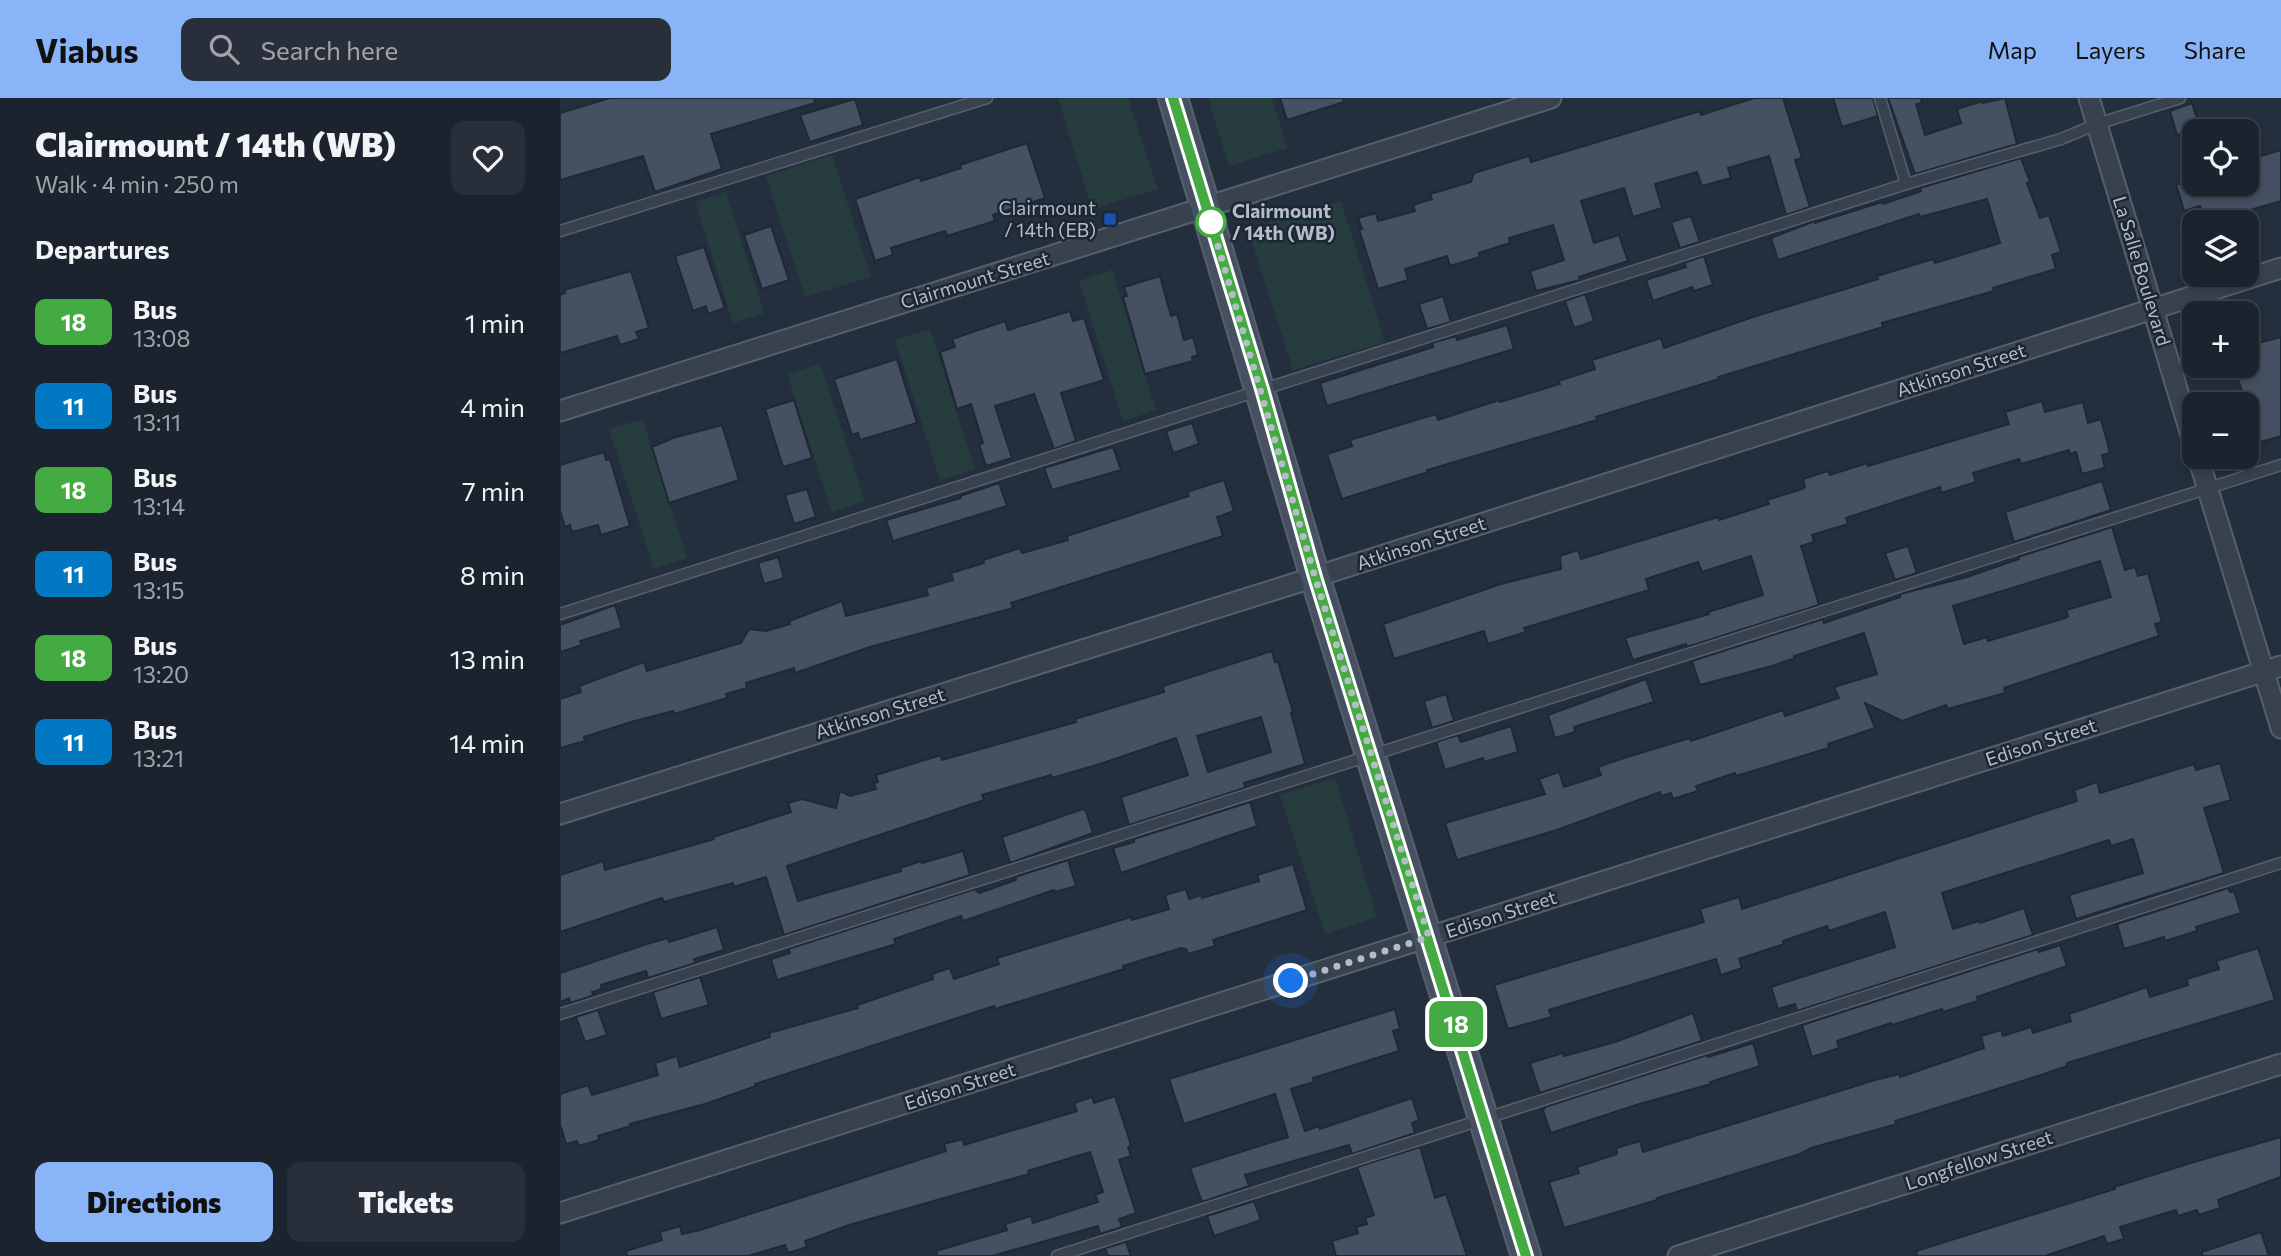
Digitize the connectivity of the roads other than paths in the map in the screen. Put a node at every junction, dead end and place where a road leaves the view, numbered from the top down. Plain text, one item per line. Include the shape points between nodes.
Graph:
1 (988, 98) edge
2 (1172, 98) edge
3 (1550, 98) edge
4 (1880, 98) edge
5 (2089, 98) edge
6 (2180, 98) edge
7 (2097, 124) junction
8 (1906, 184) junction
9 (1206, 208) junction
10 (560, 231) edge
11 (2281, 268) edge
12 (2153, 309) junction
13 (1262, 389) junction
14 (2182, 405) edge
15 (560, 411) edge
16 (2281, 465) edge
17 (2202, 469) edge
18 (2208, 488) junction
19 (1315, 577) junction
20 (560, 614) edge
21 (2272, 668) edge
22 (2281, 728) edge
23 (1372, 756) junction
24 (560, 814) edge
25 (2281, 863) edge
26 (1429, 937) junction
27 (560, 1014) edge
28 (2281, 1064) edge
29 (1485, 1120) junction
30 (560, 1213) edge
31 (1057, 1256) edge
32 (1526, 1256) edge
33 (1678, 1256) edge

1 - 10 lane
2 - 9 street
3 - 9 street, Clairmount Street
4 - 8 lane
5 - 7 street, La Salle Boulevard
6 - 7 lane
7 - 8 lane via 2061,139
7 - 12 street, La Salle Boulevard
8 - 13 lane
9 - 13 street
9 - 15 street, Clairmount Street
11 - 12 street, Atkinson Street
12 - 14 street, La Salle Boulevard
12 - 19 street, Atkinson Street
13 - 19 street
13 - 20 lane
16 - 18 lane
17 - 18 street
18 - 21 street
18 - 23 lane
19 - 23 street
19 - 24 street, Atkinson Street
21 - 22 street
21 - 26 street, Edison Street
23 - 26 street
23 - 27 lane
25 - 29 lane
26 - 29 street
26 - 30 street, Edison Street
28 - 33 street, Longfellow Street
29 - 31 lane
29 - 32 street

